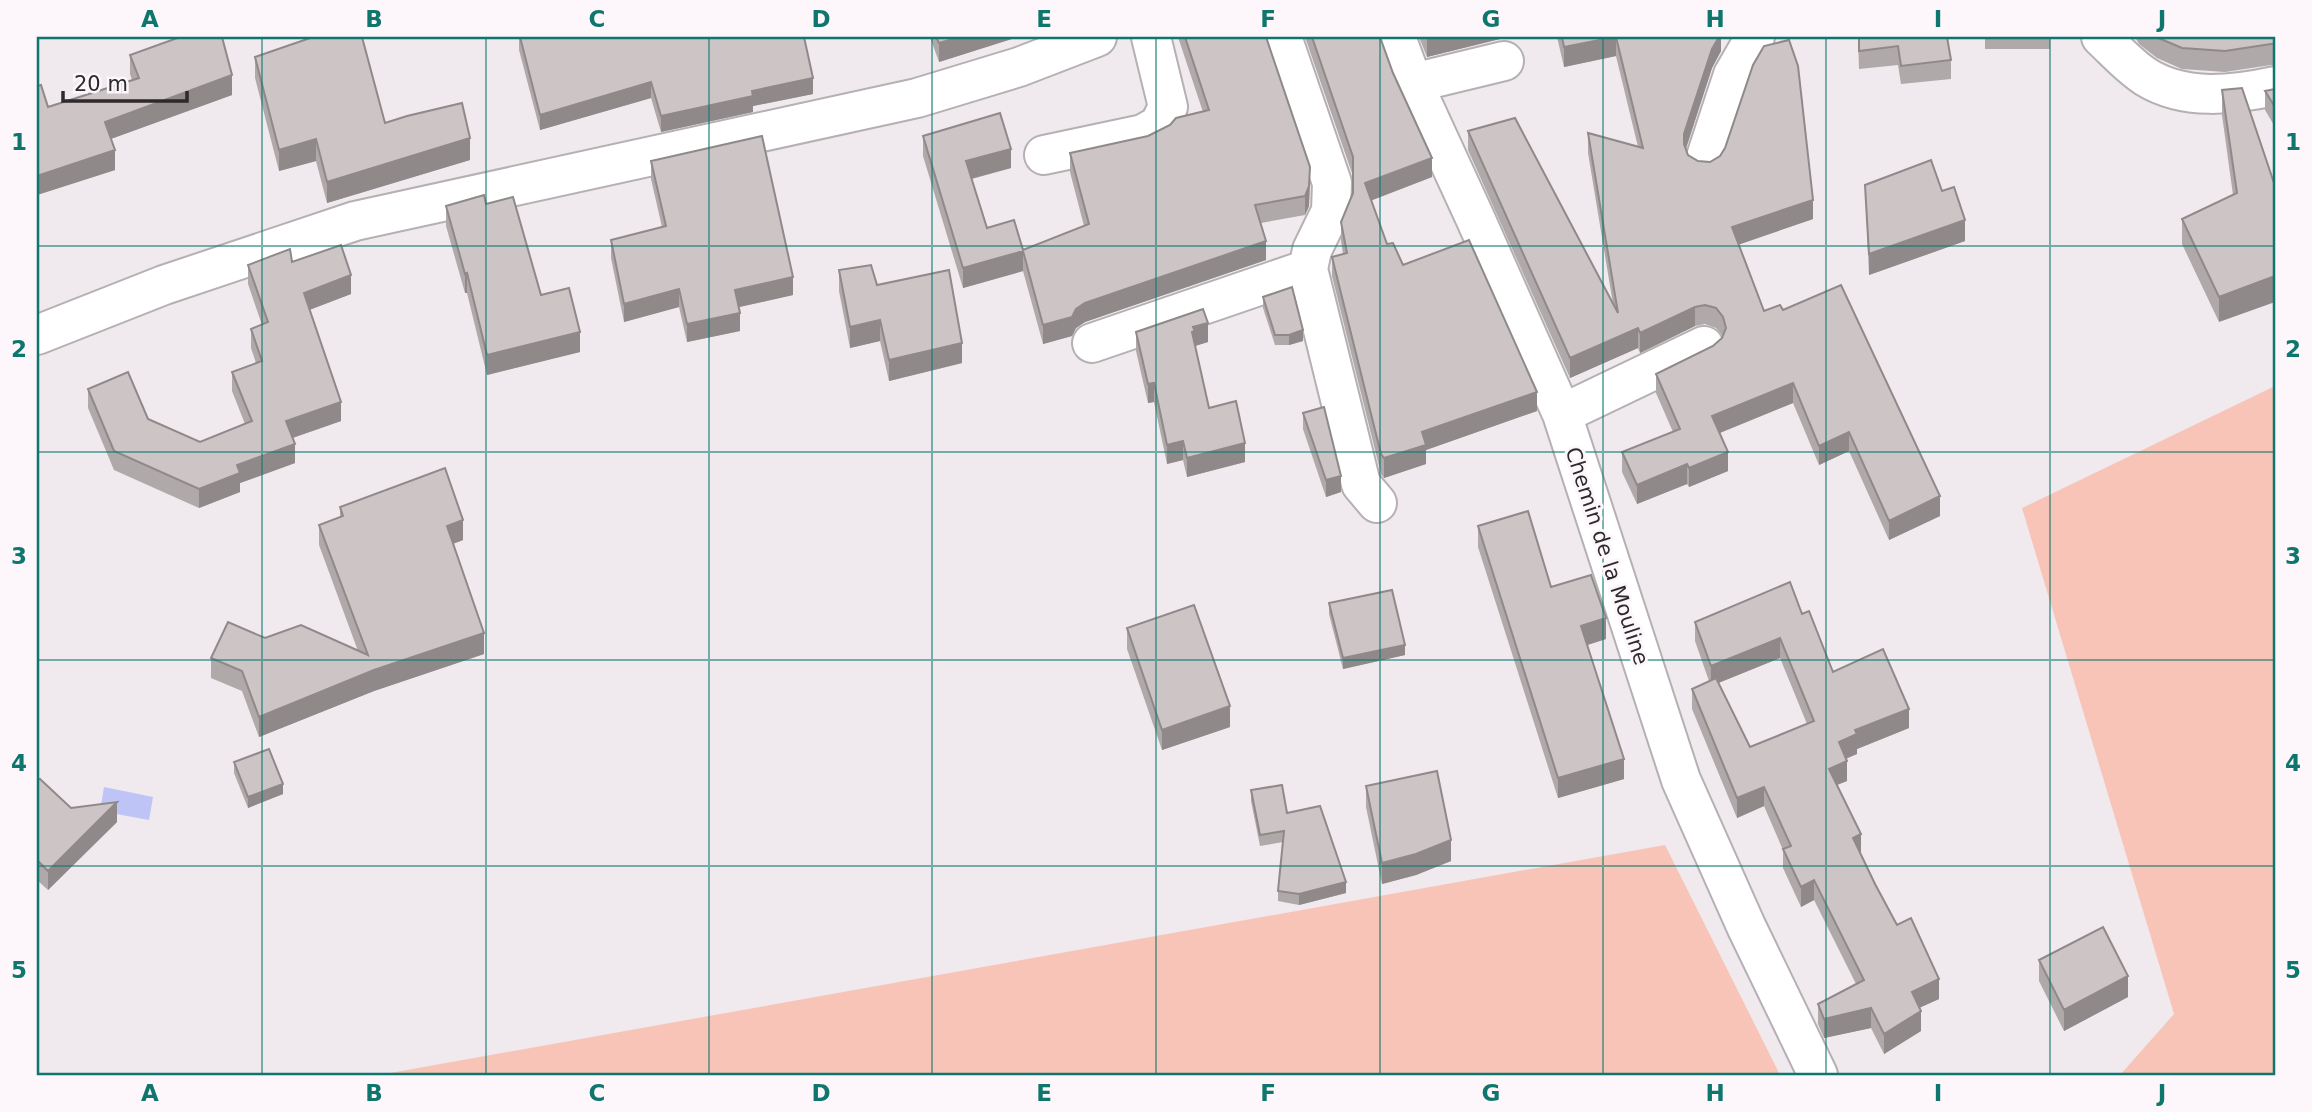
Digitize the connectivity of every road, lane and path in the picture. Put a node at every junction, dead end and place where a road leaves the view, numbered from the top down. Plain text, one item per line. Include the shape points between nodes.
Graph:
1 (1097, 37) edge
2 (1151, 37) edge
3 (1282, 37) edge
4 (1396, 37) edge
5 (1755, 37) edge
6 (2101, 37) edge
7 (1504, 61) dead end
8 (1413, 83) junction
9 (2275, 86) edge
10 (1044, 155) dead end
11 (1705, 160) edge
12 (1308, 269) junction
13 (37, 335) edge
14 (1092, 343) dead end
15 (1704, 346) dead end
16 (1562, 414) junction
17 (1377, 503) dead end
18 (1818, 1075) edge

1 - 13 street via 917,98 355,221 164,285
2 - 10 street via 1168,107 1158,125 1143,134
3 - 12 street via 1332,183 1331,211
4 - 8 street, Chemin de la Mouline
5 - 11 street via 1733,75
6 - 9 street via 2140,72 2175,90 2243,93
7 - 8 street
8 - 16 street, Chemin de la Mouline
12 - 14 street
12 - 17 street via 1361,484
15 - 16 street
16 - 18 street, Chemin de la Mouline via 1681,780

